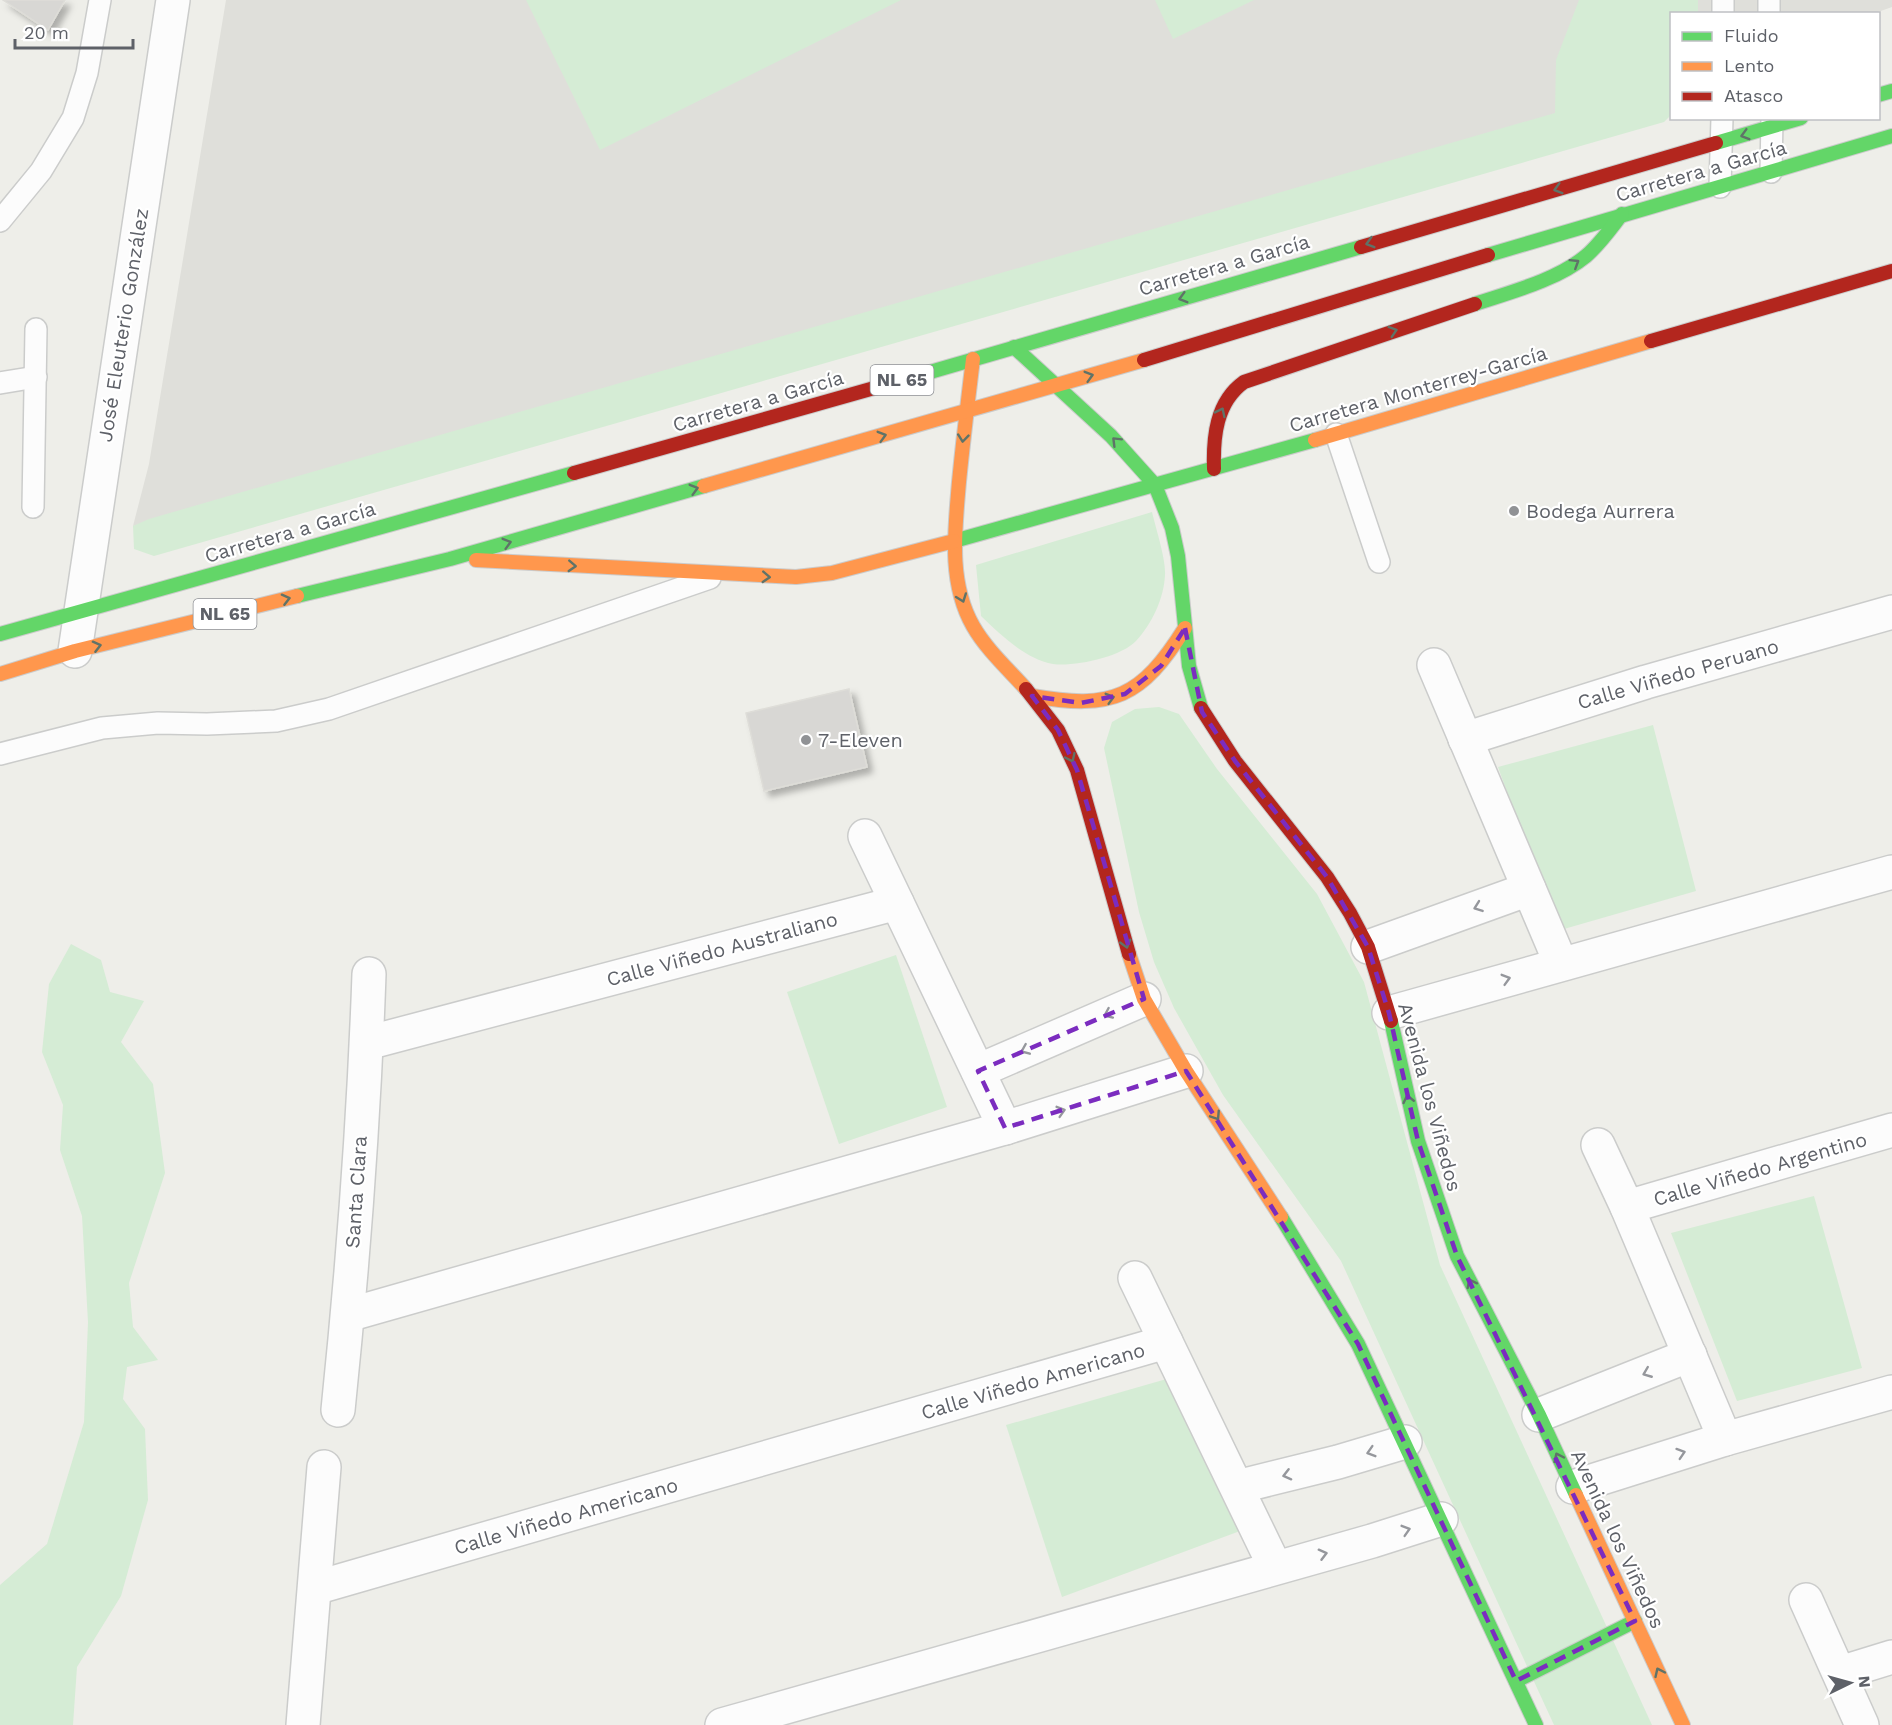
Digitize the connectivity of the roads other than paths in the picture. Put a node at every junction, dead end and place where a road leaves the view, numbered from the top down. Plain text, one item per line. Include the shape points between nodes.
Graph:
1 (100, 0) edge
2 (173, 0) edge
3 (1722, 120) edge
4 (1789, 120) edge
5 (1772, 123) edge
6 (1892, 136) edge
7 (1722, 141) junction
8 (1772, 172) junction
9 (1720, 187) junction
10 (1622, 214) junction
11 (0, 221) edge
12 (1892, 272) edge
13 (36, 329) dead end
14 (1014, 347) junction
15 (973, 359) junction
16 (36, 378) junction
17 (0, 383) edge
18 (1055, 386) junction
19 (966, 411) junction
20 (1336, 434) junction
21 (1214, 469) junction
22 (1155, 485) junction
23 (33, 507) dead end
24 (954, 541) junction
25 (450, 559) junction
26 (1379, 562) dead end
27 (722, 574) junction
28 (79, 612) junction
29 (1892, 612) edge
30 (1185, 628) junction
31 (0, 634) edge
32 (75, 651) junction
33 (1434, 665) dead end
34 (0, 674) edge
35 (1032, 696) junction
36 (1465, 739) junction
37 (0, 754) edge
38 (865, 836) dead end
39 (1892, 872) edge
40 (1529, 889) junction
41 (897, 903) junction
42 (1368, 947) junction
43 (1561, 964) junction
44 (369, 974) dead end
45 (1143, 999) junction
46 (1389, 1013) junction
47 (367, 1043) junction
48 (978, 1071) junction
49 (1186, 1071) junction
50 (1005, 1128) junction
51 (1892, 1130) edge
52 (1598, 1145) dead end
53 (1627, 1207) junction
54 (1136, 1278) dead end
55 (348, 1315) junction
56 (1166, 1342) junction
57 (1690, 1355) junction
58 (1892, 1392) edge
59 (338, 1410) dead end
60 (1539, 1415) junction
61 (1725, 1439) junction
62 (1405, 1442) junction
63 (324, 1467) dead end
64 (1237, 1487) junction
65 (1573, 1487) junction
66 (1441, 1519) junction
67 (1275, 1567) junction
68 (315, 1588) junction
69 (1806, 1600) dead end
70 (1635, 1621) junction
71 (1892, 1657) edge
72 (1840, 1673) junction
73 (1516, 1681) junction
74 (303, 1725) edge
75 (722, 1725) edge
76 (1536, 1725) edge
77 (1683, 1725) edge
78 (1863, 1725) edge

1 - 11 lane via 87,73 74,118 41,171
2 - 28 street, José Eleuterio González
3 - 7 lane
4 - 5 main road, Carretera a García / NL 65
5 -> 7 main road, Carretera a García / NL 65
5 - 8 lane
6 - 8 main road, Carretera a García / NL 65
7 - 9 lane
7 -> 14 main road, Carretera a García / NL 65
8 - 9 main road, Carretera a García / NL 65
9 - 10 main road, Carretera a García / NL 65
18 -> 10 main road, Carretera a García / NL 65
21 -> 10 main road via 1217,421 1241,384 1528,286 1586,256
12 - 20 main road, Carretera Monterrey-García
13 - 16 lane
14 - 15 main road, Carretera a García / NL 65
14 - 18 main road, Avenida los Viñedos
15 - 19 main road
15 - 28 main road, Carretera a García / NL 65
16 - 17 lane
16 - 23 lane
18 - 19 main road, Carretera a García / NL 65
22 -> 18 main road, Avenida los Viñedos via 1112,436
19 -> 24 main road
25 -> 19 main road, Carretera a García / NL 65
20 - 21 main road, Carretera Monterrey-García
20 - 26 lane
21 - 22 main road, Carretera Monterrey-García
22 - 24 main road, Carretera Monterrey-García
22 - 30 main road, Avenida los Viñedos via 1178,556
27 -> 24 main road, Carretera Monterrey-García via 796,577 832,573
24 -> 35 main road via 957,585 972,626
25 -> 27 main road, Carretera Monterrey-García
32 -> 25 main road, NL 65
27 - 37 lane via 329,709 276,721 102,728
28 - 31 main road, Carretera a García / NL 65
28 - 32 street, José Eleuterio González
29 - 36 street, Calle Viñedo Peruano via 1646,682
35 -> 30 main road via 1081,704 1125,694 1161,666
30 - 42 main road, Avenida los Viñedos via 1189,666 1202,712 1234,761 1327,877
32 - 34 main road, NL 65
33 - 36 street
35 -> 45 main road via 1058,730 1077,770
36 - 40 street
38 - 41 street
39 - 43 street
40 -> 42 street
40 - 43 street
41 - 47 street, Calle Viñedo Australiano
41 - 48 street
42 - 46 main road, Avenida los Viñedos
46 -> 43 street
44 - 47 street, Santa Clara
45 -> 48 street
45 - 49 main road
60 -> 46 main road, Avenida los Viñedos via 1457,1256 1418,1141
47 - 55 street, Santa Clara
48 - 50 street
50 -> 49 street
49 -> 62 main road via 1358,1344
50 - 55 street
51 - 53 street, Calle Viñedo Argentino
52 - 53 street, Calle Viñedo Argentino
53 - 57 street, Calle Viñedo Argentino
54 - 56 street
55 - 59 street, Santa Clara
56 - 64 street, Calle Viñedo Americano
56 - 68 street, Calle Viñedo Americano
57 -> 60 street
57 - 61 street, Calle Viñedo Argentino
58 - 61 street
65 -> 60 main road, Avenida los Viñedos
65 -> 61 street
62 -> 64 street
62 - 66 main road
63 - 68 street
64 - 67 street, Calle Viñedo Americano
65 - 70 main road, Avenida los Viñedos
67 -> 66 street
66 - 73 main road
67 - 75 street
68 - 74 street
69 - 72 street
70 - 73 main road
77 -> 70 main road, Avenida los Viñedos
71 - 72 street
72 - 78 street
73 - 76 main road

